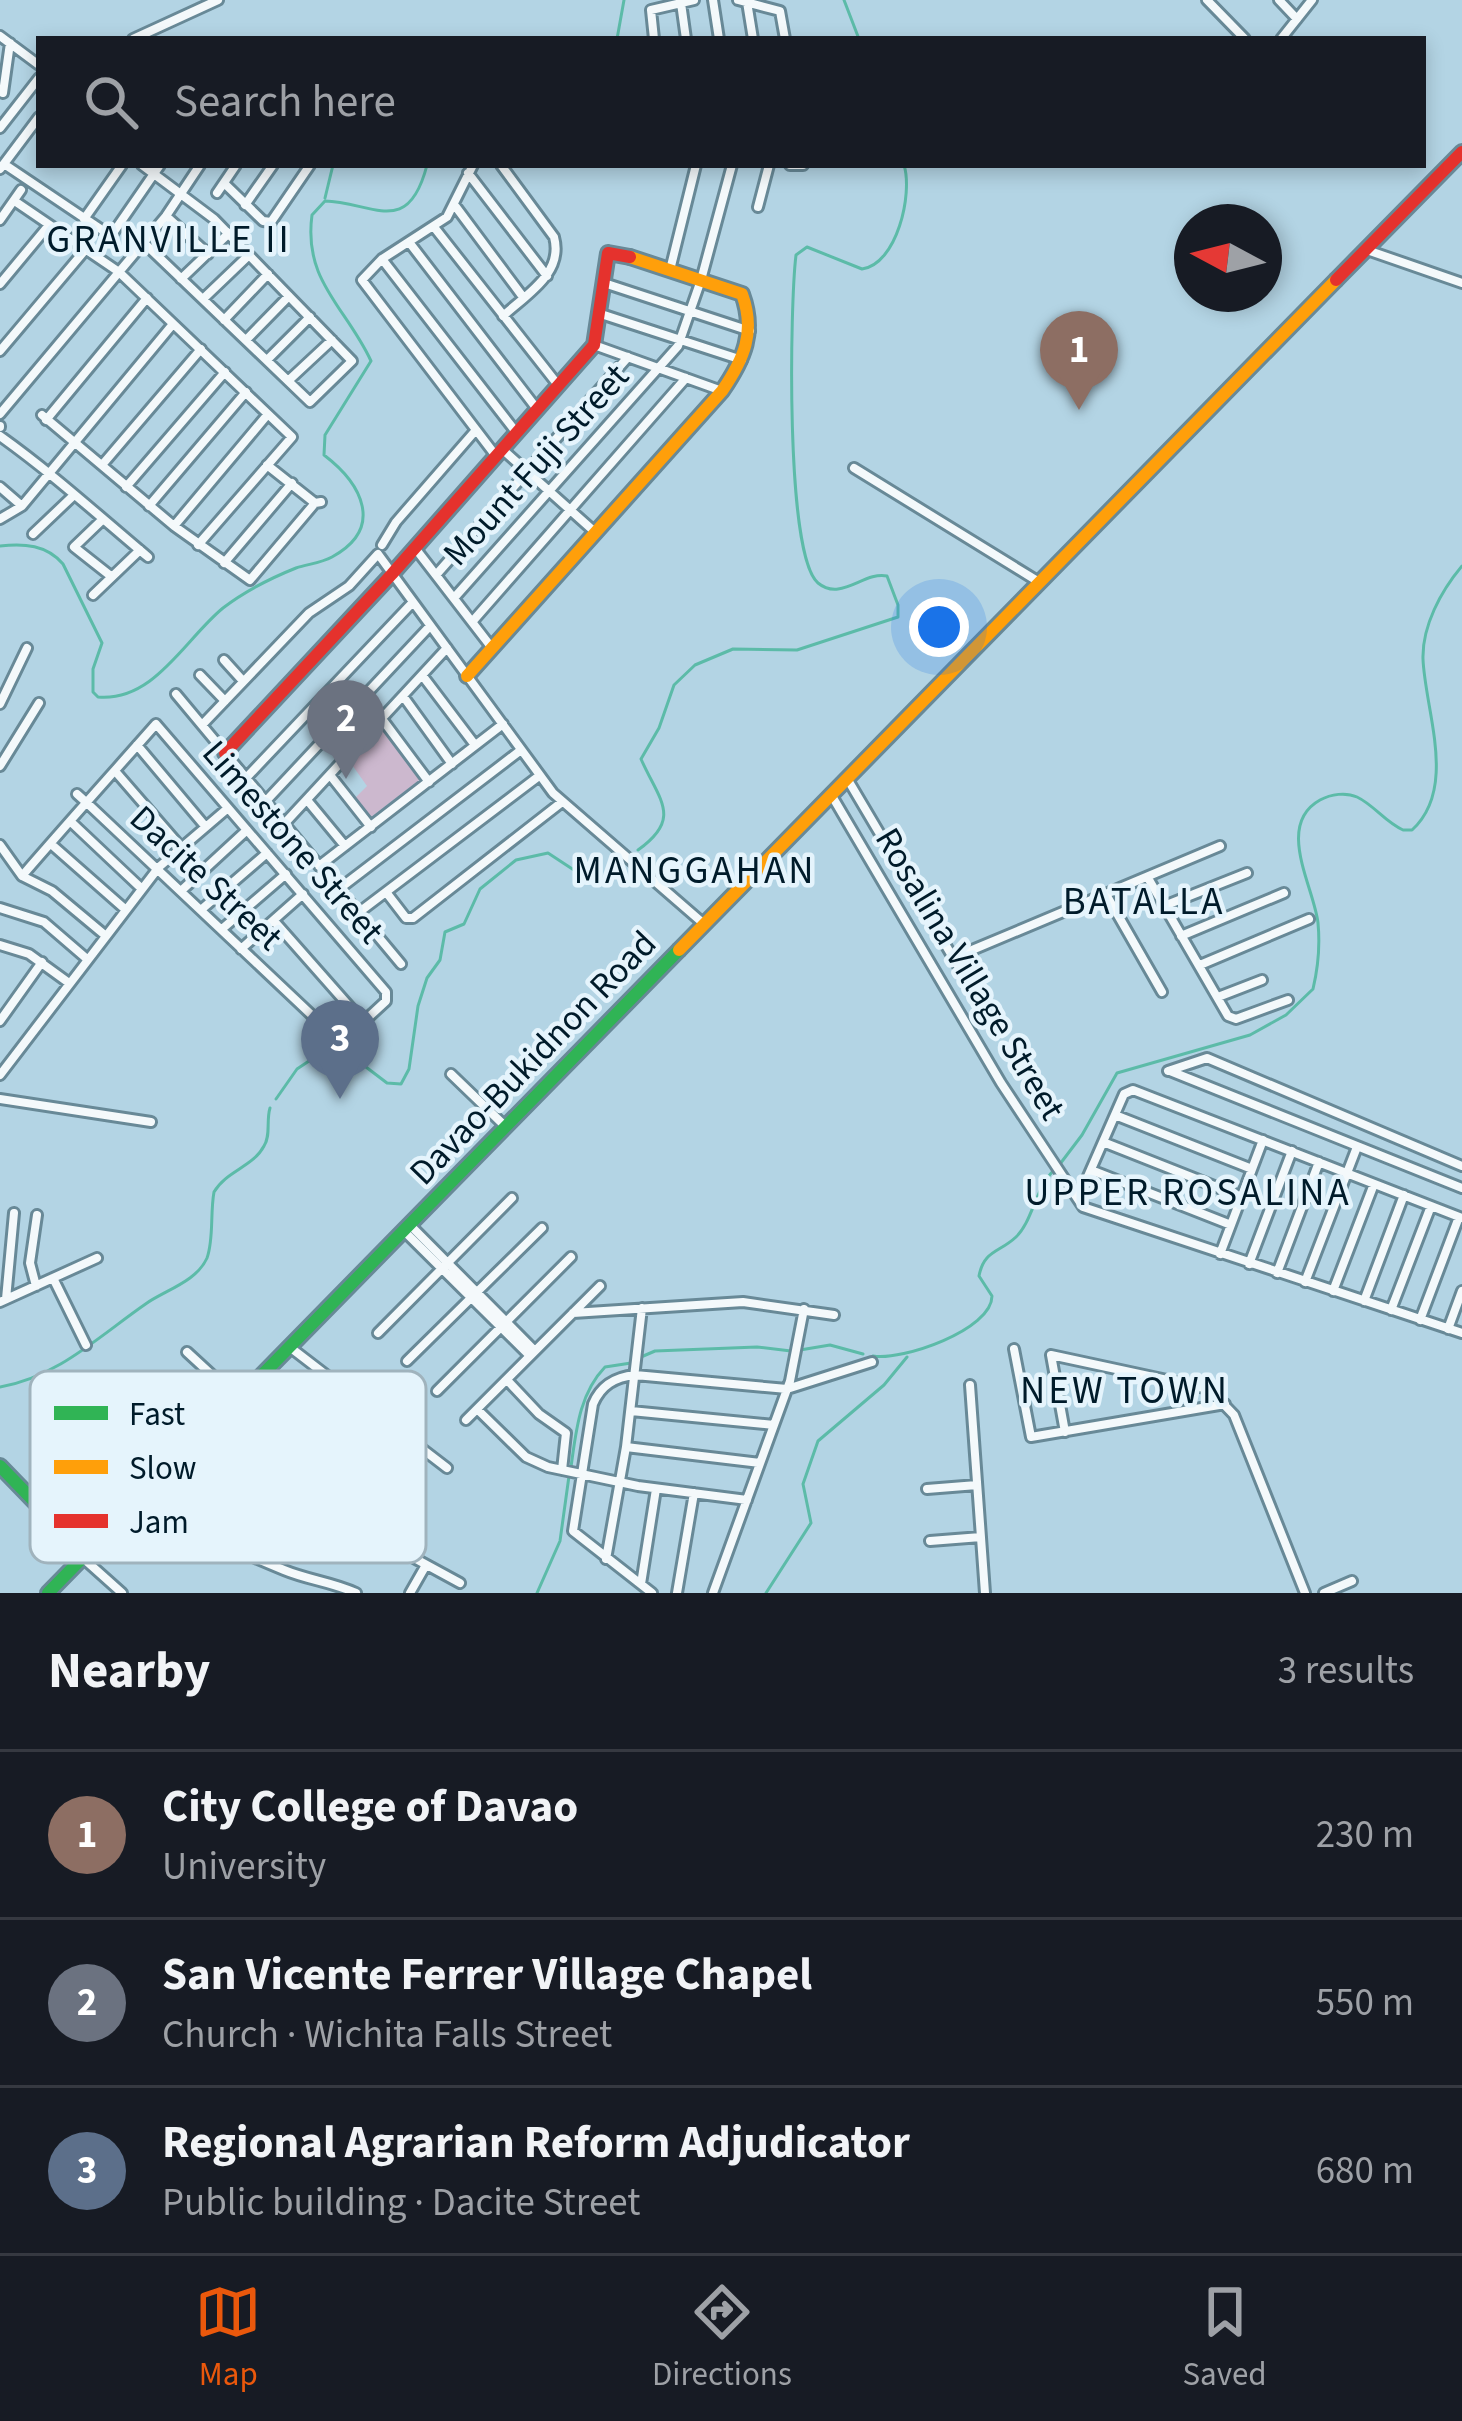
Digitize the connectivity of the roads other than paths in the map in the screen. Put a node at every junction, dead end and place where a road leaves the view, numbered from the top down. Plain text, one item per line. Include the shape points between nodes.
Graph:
1 (218, 0) edge
2 (694, 0) edge
3 (713, 0) edge
4 (1207, 0) edge
5 (1279, 0) edge
6 (1312, 0) edge
7 (743, 1) edge
8 (681, 3) edge
9 (1297, 19) junction
10 (0, 36) edge
11 (140, 36) edge
12 (653, 36) edge
13 (686, 36) edge
14 (719, 36) edge
15 (751, 36) edge
16 (784, 36) edge
17 (1242, 36) edge
18 (1283, 36) edge
19 (10, 43) junction
20 (36, 63) edge
21 (36, 82) edge
22 (2, 93) edge
23 (26, 96) junction
24 (36, 121) edge
25 (0, 128) edge
26 (1462, 152) edge
27 (2, 166) edge
28 (120, 168) edge
29 (198, 168) edge
30 (234, 168) edge
31 (271, 168) edge
32 (308, 168) edge
33 (503, 168) edge
34 (695, 168) edge
35 (731, 168) edge
36 (768, 168) edge
37 (158, 169) edge
38 (470, 169) edge
39 (224, 183) junction
40 (22, 190) dead end
41 (182, 192) junction
42 (217, 193) dead end
43 (16, 202) junction
44 (245, 205) junction
45 (455, 207) junction
46 (758, 207) dead end
47 (166, 216) junction
48 (84, 219) junction
49 (0, 220) edge
50 (49, 225) junction
51 (434, 227) junction
52 (229, 233) junction
53 (142, 242) junction
54 (409, 242) junction
55 (86, 249) junction
56 (1365, 250) junction
57 (208, 254) junction
58 (250, 254) junction
59 (382, 259) junction
60 (670, 270) junction
61 (119, 272) junction
62 (268, 274) junction
63 (547, 276) junction
64 (181, 279) junction
65 (701, 280) junction
66 (604, 283) junction
67 (1462, 283) edge
68 (0, 284) edge
69 (289, 296) junction
70 (524, 297) junction
71 (147, 298) junction
72 (203, 299) junction
73 (691, 312) junction
74 (601, 314) junction
75 (503, 316) junction
76 (310, 317) junction
77 (224, 320) junction
78 (173, 324) junction
79 (750, 331) junction
80 (246, 340) junction
81 (332, 340) junction
82 (681, 340) junction
83 (593, 345) junction
84 (201, 349) junction
85 (0, 351) edge
86 (628, 357) junction
87 (267, 360) junction
88 (743, 360) junction
89 (658, 368) junction
90 (225, 372) junction
91 (686, 378) junction
92 (288, 381) junction
93 (558, 385) junction
94 (722, 391) junction
95 (247, 392) junction
96 (537, 409) junction
97 (268, 414) junction
98 (0, 415) edge
99 (0, 430) edge
100 (476, 430) junction
101 (516, 432) junction
102 (75, 442) junction
103 (499, 452) junction
104 (102, 464) junction
105 (267, 465) junction
106 (854, 468) dead end
107 (51, 472) junction
108 (528, 472) junction
109 (292, 483) junction
110 (0, 487) edge
111 (126, 487) junction
112 (549, 491) junction
113 (74, 495) junction
114 (22, 506) junction
115 (149, 506) junction
116 (570, 511) junction
117 (0, 519) edge
118 (101, 521) junction
119 (174, 526) junction
120 (596, 533) junction
121 (33, 534) dead end
122 (198, 545) junction
123 (415, 548) junction
124 (380, 550) junction
125 (224, 563) junction
126 (392, 574) junction
127 (436, 575) junction
128 (112, 577) junction
129 (1040, 583) junction
130 (93, 595) dead end
131 (454, 598) junction
132 (413, 602) junction
133 (472, 622) junction
134 (430, 626) junction
135 (27, 648) dead end
136 (447, 648) junction
137 (493, 649) junction
138 (224, 660) dead end
139 (200, 675) dead end
140 (422, 675) junction
141 (467, 676) junction
142 (244, 681) junction
143 (176, 694) dead end
144 (403, 696) junction
145 (225, 701) junction
146 (39, 703) dead end
147 (0, 704) edge
148 (382, 718) junction
149 (503, 724) junction
150 (202, 725) junction
151 (137, 745) junction
152 (476, 745) junction
153 (521, 750) junction
154 (224, 753) junction
155 (452, 764) junction
156 (0, 766) edge
157 (116, 771) junction
158 (330, 775) junction
159 (539, 776) junction
160 (246, 778) junction
161 (847, 778) junction
162 (429, 782) junction
163 (77, 794) dead end
164 (831, 795) junction
165 (307, 800) junction
166 (265, 802) junction
167 (562, 802) junction
168 (87, 803) junction
169 (228, 808) junction
170 (70, 821) junction
171 (284, 824) junction
172 (205, 826) junction
173 (370, 826) junction
174 (247, 830) junction
175 (50, 844) junction
176 (0, 845) edge
177 (345, 846) junction
178 (1220, 846) dead end
179 (181, 847) junction
180 (267, 854) junction
181 (11, 860) junction
182 (319, 866) junction
183 (159, 867) junction
184 (0, 873) edge
185 (1247, 873) dead end
186 (286, 874) junction
187 (22, 876) junction
188 (1148, 878) junction
189 (142, 889) junction
190 (339, 889) junction
191 (182, 890) junction
192 (386, 892) junction
193 (1283, 893) dead end
194 (303, 894) junction
195 (1107, 896) junction
196 (1164, 906) junction
197 (0, 908) edge
198 (202, 909) junction
199 (126, 910) junction
200 (358, 913) junction
201 (1309, 919) dead end
202 (274, 921) junction
203 (705, 925) junction
204 (223, 929) junction
205 (1181, 935) junction
206 (106, 936) junction
207 (0, 945) edge
208 (242, 949) junction
209 (953, 958) junction
210 (87, 959) junction
211 (41, 962) junction
212 (401, 964) dead end
213 (1199, 965) junction
214 (1262, 980) dead end
215 (69, 983) junction
216 (1162, 992) dead end
217 (974, 993) dead end
218 (1217, 997) junction
219 (1288, 1000) dead end
220 (0, 1021) edge
221 (363, 1022) junction
222 (451, 1074) dead end
223 (0, 1075) edge
224 (0, 1099) edge
225 (1115, 1115) junction
226 (152, 1122) dead end
227 (507, 1128) junction
228 (1263, 1140) junction
229 (1103, 1142) junction
230 (1358, 1147) junction
231 (1292, 1151) junction
232 (1319, 1162) junction
233 (1462, 1166) edge
234 (1252, 1169) junction
235 (1091, 1170) junction
236 (1346, 1173) junction
237 (1374, 1184) junction
238 (1462, 1188) edge
239 (1075, 1196) junction
240 (1242, 1196) junction
241 (1404, 1196) junction
242 (512, 1198) dead end
243 (1431, 1206) junction
244 (14, 1213) dead end
245 (38, 1215) dead end
246 (1460, 1218) edge
247 (1231, 1225) junction
248 (542, 1228) dead end
249 (408, 1229) junction
250 (1220, 1254) junction
251 (571, 1257) dead end
252 (97, 1258) dead end
253 (1249, 1264) junction
254 (445, 1266) junction
255 (1277, 1273) junction
256 (53, 1278) junction
257 (1305, 1282) junction
258 (36, 1286) junction
259 (600, 1286) dead end
260 (1462, 1291) edge
261 (1333, 1292) junction
262 (474, 1295) junction
263 (3, 1300) edge
264 (1363, 1301) junction
265 (642, 1308) junction
266 (804, 1309) junction
267 (1391, 1310) junction
268 (573, 1313) junction
269 (834, 1315) dead end
270 (1420, 1319) junction
271 (504, 1324) junction
272 (1448, 1329) junction
273 (378, 1333) dead end
274 (1462, 1333) edge
275 (86, 1345) dead end
276 (292, 1348) junction
277 (1014, 1349) dead end
278 (187, 1352) dead end
279 (533, 1353) junction
280 (406, 1361) dead end
281 (872, 1362) dead end
282 (208, 1371) edge
283 (269, 1371) edge
284 (322, 1371) edge
285 (635, 1375) junction
286 (507, 1379) junction
287 (970, 1385) dead end
288 (788, 1389) junction
289 (437, 1391) dead end
290 (1226, 1404) junction
291 (477, 1409) junction
292 (631, 1411) junction
293 (466, 1420) dead end
294 (774, 1425) junction
295 (1065, 1432) junction
296 (626, 1448) junction
297 (426, 1452) edge
298 (760, 1463) junction
299 (0, 1466) edge
300 (447, 1468) dead end
301 (562, 1470) junction
302 (581, 1474) junction
303 (620, 1482) junction
304 (977, 1486) junction
305 (656, 1489) junction
306 (927, 1489) dead end
307 (694, 1493) junction
308 (30, 1498) edge
309 (747, 1500) junction
310 (981, 1538) junction
311 (930, 1541) dead end
312 (606, 1559) junction
313 (80, 1563) edge
314 (90, 1563) edge
315 (270, 1563) edge
316 (422, 1563) edge
317 (426, 1565) junction
318 (1352, 1581) dead end
319 (460, 1583) dead end
320 (641, 1584) junction
321 (48, 1593) edge
322 (122, 1593) edge
323 (356, 1593) edge
324 (410, 1593) edge
325 (652, 1593) edge
326 (677, 1593) edge
327 (713, 1593) edge
328 (986, 1593) edge
329 (1305, 1593) edge
330 (1324, 1593) edge

1 - 11 street
2 - 8 street
3 - 14 street
4 - 17 street
5 - 9 street
6 - 9 street
7 - 15 street
7 - 16 street via 780,11
8 - 12 street via 651,10
8 - 13 street
9 - 18 street
10 - 19 street
19 - 20 street
19 - 22 street
21 - 23 street
22 - 23 street
23 - 25 street
24 - 27 street
26 - 56 main road, Davao-Bukidnon Road
27 - 48 street
28 - 48 street
29 - 41 street
30 - 39 street
31 - 44 street
32 - 44 street via 268,222
33 - 63 street via 554,236 557,256
34 - 60 street
35 - 65 street, Mount Fuji Street
36 - 46 street
37 - 41 street
37 - 48 street via 111,236
38 - 45 street
38 - 63 street
39 - 42 street
39 - 44 street
40 - 43 street
41 - 47 street
41 - 52 street
43 - 49 street
43 - 50 street
45 - 51 street
45 - 70 street
47 - 53 street
47 - 57 street
50 - 55 street
50 - 68 street
51 - 54 street
51 - 75 street
52 - 57 street
52 - 58 street
53 - 61 street
53 - 64 street
54 - 59 street
54 - 96 street
55 - 61 street
55 - 85 street
56 - 67 street
56 - 129 main road, Davao-Bukidnon Road
57 - 64 street
58 - 62 street
58 - 72 street
59 - 100 street via 362,278
59 - 101 street
60 - 65 main road
60 - 66 main road via 615,252 606,256
61 - 71 street
61 - 98 street
62 - 69 street
62 - 77 street
63 - 70 street
64 - 72 street
65 - 73 street, Mount Fuji Street
65 - 79 main road via 745,296
66 - 73 street
66 - 74 main road
69 - 76 street
69 - 80 street
70 - 75 street
71 - 78 street
71 - 102 street via 44,417
72 - 77 street
73 - 79 street
73 - 82 street, Mount Fuji Street
74 - 82 street
74 - 83 main road
75 - 93 street
76 - 81 street
76 - 87 street
77 - 80 street
78 - 84 street
78 - 102 street
79 - 88 main road
80 - 87 street
81 - 92 street
81 - 92 street via 352,362 310,401
82 - 88 street
82 - 89 street, Mount Fuji Street
83 - 86 street
83 - 93 main road
84 - 90 street
84 - 104 street
86 - 89 street
86 - 108 street
87 - 92 street
88 - 94 main road
89 - 91 street
89 - 112 street, Mount Fuji Street
90 - 95 street
90 - 111 street
91 - 94 street
91 - 116 street
93 - 96 main road
94 - 120 main road
95 - 97 street
95 - 115 street
96 - 101 main road
97 - 105 street via 292,437
97 - 119 street
99 - 107 street
100 - 103 street
100 - 124 street
101 - 103 main road
102 - 104 street
102 - 107 street
103 - 108 street
103 - 123 main road
104 - 111 street
105 - 109 street
105 - 122 street
106 - 129 street
107 - 113 street
107 - 114 street
108 - 112 street
108 - 127 street
109 - 125 street
109 - 125 street via 318,503 250,580
110 - 114 street
111 - 115 street
112 - 116 street
112 - 131 street, Mount Fuji Street
113 - 118 street
113 - 121 street
114 - 117 street
115 - 119 street
116 - 120 street
116 - 133 street
118 - 128 street via 74,548
118 - 128 street via 144,554
119 - 122 street
120 - 137 main road
122 - 125 street
123 - 126 main road
123 - 127 street
124 - 126 street
124 - 142 street
126 - 132 street
126 - 154 main road
127 - 131 street
128 - 130 street
129 - 161 main road, Davao-Bukidnon Road
131 - 133 street
132 - 134 street
132 - 160 street
133 - 137 street
134 - 136 street
134 - 166 street
135 - 147 street
136 - 140 street
136 - 141 street
137 - 141 main road
138 - 142 street
139 - 145 street
140 - 144 street
140 - 152 street
141 - 149 street
142 - 145 street
143 - 150 street
144 - 148 street
144 - 155 street
145 - 150 street
146 - 156 street
148 - 158 street
148 - 162 street
149 - 152 street
149 - 153 street
150 - 154 street
151 - 157 street
151 - 169 street, Limestone Street via 156,724
151 - 172 street
152 - 155 street
153 - 159 street
153 - 190 street
154 - 160 street
155 - 162 street
157 - 168 street
157 - 179 street
158 - 165 street
158 - 173 street
159 - 167 street
159 - 192 street
160 - 166 street
161 - 164 main road, Davao-Bukidnon Road
161 - 209 street
162 - 173 street
163 - 168 street, Dacite Street
164 - 203 main road, Davao-Bukidnon Road
164 - 239 street, Rosalina Village Street
165 - 171 street
165 - 177 street
166 - 171 street
167 - 192 street via 413,918
167 - 203 street
168 - 170 street
168 - 183 street, Dacite Street
169 - 172 street
169 - 174 street, Limestone Street
170 - 175 street
170 - 189 street
171 - 182 street
172 - 179 street
173 - 177 street
174 - 180 street, Limestone Street
174 - 191 street
175 - 187 street
175 - 199 street
176 - 181 street
177 - 182 street
178 - 188 street
179 - 183 street
180 - 186 street, Limestone Street
180 - 198 street
181 - 184 street
181 - 187 street
182 - 190 street
183 - 189 street
183 - 191 street, Dacite Street
185 - 196 street
186 - 194 street, Limestone Street
186 - 204 street
187 - 206 street
188 - 195 street
188 - 196 street
189 - 199 street
190 - 200 street
191 - 198 street, Dacite Street
192 - 200 street
193 - 205 street
194 - 202 street
194 - 221 street, Limestone Street via 387,997
195 - 209 street
195 - 216 street
196 - 205 street
197 - 210 street via 44,922
198 - 204 street, Dacite Street
199 - 206 street
200 - 212 street
201 - 213 street
202 - 208 street
202 - 221 street
203 - 227 main road, Davao-Bukidnon Road
204 - 208 street, Dacite Street
205 - 213 street
206 - 210 street
207 - 211 street
208 - 221 street, Dacite Street via 341,1040
209 - 217 street
210 - 215 street
211 - 215 street
211 - 220 street
213 - 218 street
214 - 218 street
215 - 223 street
218 - 219 street via 1232,1019
222 - 227 street
224 - 226 street
225 - 228 street via 1133,1090
225 - 229 street
225 - 234 street
227 - 249 main road, Davao-Bukidnon Road
228 - 231 street
228 - 234 street
229 - 235 street
229 - 240 street
230 - 233 street via 1168,1071 1207,1058
230 - 236 street
230 - 238 street
231 - 232 street
231 - 253 street
232 - 236 street
232 - 255 street
234 - 240 street
235 - 239 street
235 - 247 street
236 - 237 street
236 - 257 street
237 - 241 street
237 - 261 street
239 - 250 street, Rosalina Village Street via 1095,1214
240 - 247 street
241 - 243 street
241 - 264 street
242 - 254 street
243 - 246 street
243 - 267 street
244 - 263 street
245 - 258 street via 30,1263
246 - 270 street
247 - 250 street
248 - 262 street
249 - 254 street
249 - 276 main road, Davao-Bukidnon Road
250 - 253 street, Rosalina Village Street
251 - 271 street
252 - 256 street
253 - 255 street, Rosalina Village Street
254 - 262 street
254 - 273 street
255 - 257 street, Rosalina Village Street
256 - 258 street
256 - 275 street
257 - 261 street, Rosalina Village Street
258 - 263 street
259 - 268 street
260 - 272 street
261 - 264 street, Rosalina Village Street
262 - 271 street
262 - 280 street
264 - 267 street, Rosalina Village Street
265 - 266 street via 754,1302
265 - 268 street
265 - 285 street
266 - 269 street
266 - 288 street
267 - 270 street, Rosalina Village Street
268 - 279 street
270 - 272 street, Rosalina Village Street
271 - 279 street
271 - 289 street
272 - 274 street, Rosalina Village Street
276 - 283 main road, Davao-Bukidnon Road
276 - 284 street
277 - 295 street via 1031,1437
278 - 282 street
279 - 286 street
281 - 288 street
285 - 288 street
285 - 292 street
285 - 302 street via 597,1396
286 - 291 street
286 - 301 street via 566,1433
287 - 304 street
288 - 294 street
290 - 295 street
290 - 295 street via 1209,1389 1051,1355
290 - 329 street
291 - 293 street
291 - 301 street via 526,1457
292 - 294 street
292 - 296 street
294 - 298 street
296 - 298 street
296 - 303 street
297 - 300 street
298 - 309 street
299 - 308 main road
301 - 302 street
302 - 303 street
302 - 312 street via 573,1531
303 - 305 street
303 - 312 street
304 - 306 street
304 - 310 street
305 - 307 street
305 - 320 street
307 - 309 street
307 - 326 street
309 - 327 street
310 - 311 street
310 - 328 street
312 - 320 street
313 - 321 main road, Davao-Bukidnon Road
314 - 322 street
315 - 323 street
316 - 317 street
317 - 319 street
317 - 324 street
318 - 330 street
320 - 325 street

